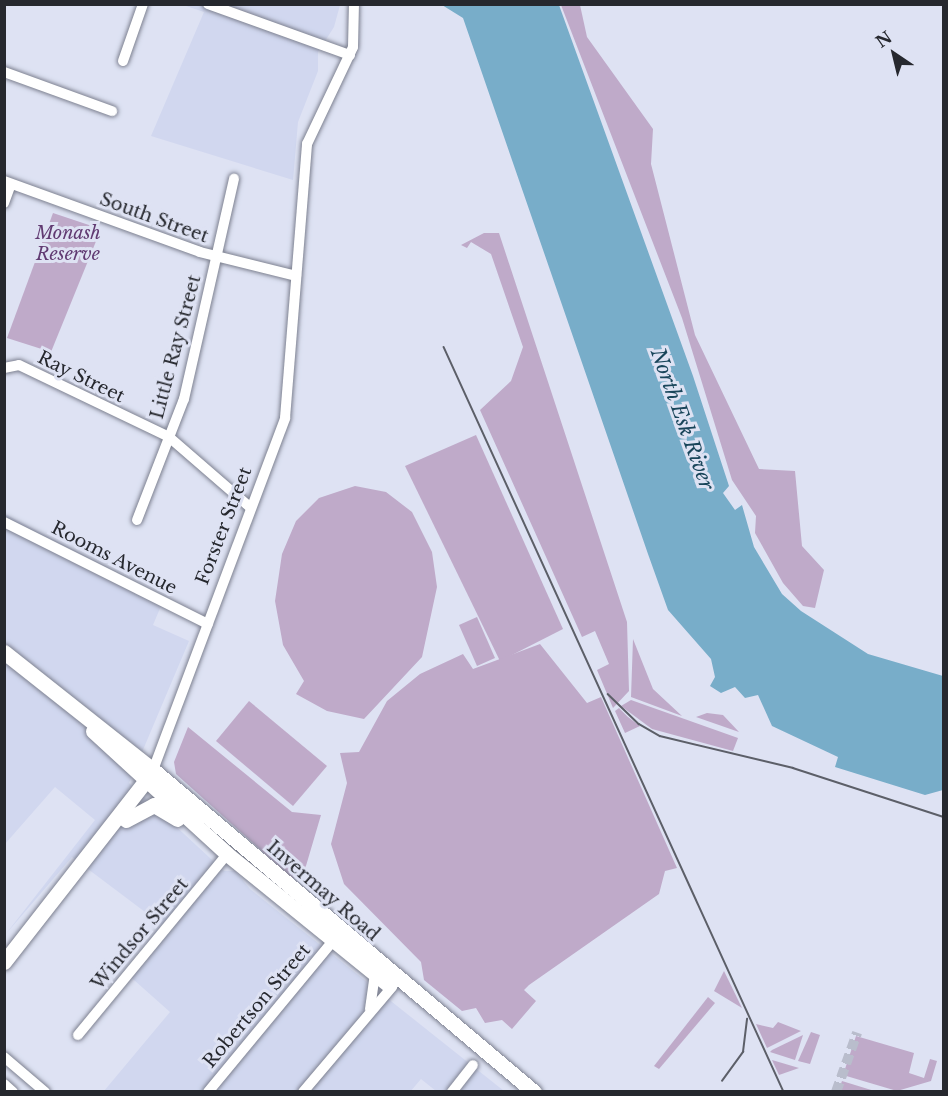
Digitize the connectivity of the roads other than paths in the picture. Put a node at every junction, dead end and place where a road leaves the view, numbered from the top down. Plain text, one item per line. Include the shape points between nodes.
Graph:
1 (143, 4) edge
2 (208, 4) edge
3 (354, 4) edge
4 (350, 55) junction
5 (123, 61) dead end
6 (4, 72) edge
7 (112, 111) dead end
8 (234, 178) dead end
9 (8, 182) edge
10 (4, 203) edge
11 (217, 257) junction
12 (296, 276) junction
13 (7, 366) edge
14 (169, 437) junction
15 (251, 508) junction
16 (137, 520) dead end
17 (4, 522) edge
18 (208, 624) junction
19 (4, 652) edge
20 (150, 776) junction
21 (100, 846) junction
22 (223, 851) junction
23 (332, 942) junction
24 (4, 962) edge
25 (375, 975) junction
26 (394, 983) junction
27 (370, 1009) junction
28 (78, 1035) dead end
29 (4, 1057) edge
30 (473, 1065) dead end
31 (506, 1068) junction
32 (4, 1084) edge
33 (13, 1092) edge
34 (45, 1092) edge
35 (208, 1092) edge
36 (303, 1092) edge
37 (452, 1092) edge
38 (518, 1092) edge
39 (526, 1092) edge
40 (534, 1092) edge

1 - 5 street
2 - 4 street
3 - 4 street
4 - 12 street, Forster Street via 307,144
6 - 7 street
8 - 11 street, Little Ray Street
9 - 10 street
9 - 11 street, South Street
11 - 12 street, South Street
11 - 14 street, Little Ray Street via 184,399
12 - 15 street, Forster Street via 288,408
13 - 14 street, Ray Street
14 - 15 street, Ray Street
14 - 16 street, Little Ray Street
15 - 18 street, Forster Street
17 - 18 street, Rooms Avenue
18 - 20 street, Forster Street
19 - 20 main road, Invermay Road
20 - 21 main road, Forster Street
20 - 22 main road, Invermay Road
20 - 26 main road, Invermay Road
21 - 22 main road via 134,812 154,805
21 - 24 main road, Forster Street
22 - 23 main road, Invermay Road
22 - 28 street, Windsor Street
23 - 25 main road, Invermay Road
23 - 35 street, Robertson Street
25 - 26 main road, Invermay Road
25 - 27 street
26 - 27 street
26 - 31 main road, Invermay Road
26 - 38 main road, Invermay Road
27 - 36 street
29 - 34 street
30 - 37 street
31 - 39 main road
31 - 40 main road, Invermay Road
32 - 33 street

